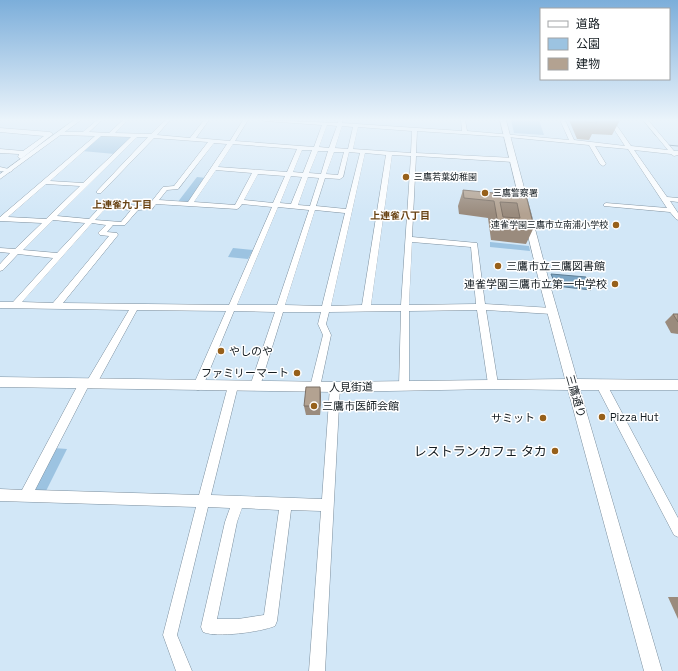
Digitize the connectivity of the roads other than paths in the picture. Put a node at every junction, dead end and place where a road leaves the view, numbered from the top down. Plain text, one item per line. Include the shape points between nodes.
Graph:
1 (2, 151) edge
2 (27, 151) edge
3 (28, 151) edge
4 (32, 151) edge
5 (80, 151) edge
6 (119, 151) edge
7 (138, 151) edge
8 (204, 151) edge
9 (225, 151) edge
10 (299, 151) edge
11 (315, 151) edge
12 (332, 151) edge
13 (348, 151) edge
14 (353, 151) edge
15 (414, 151) edge
16 (511, 151) edge
17 (595, 151) edge
18 (632, 151) edge
19 (363, 152) junction
20 (675, 152) edge
21 (389, 153) junction
22 (22, 155) junction
23 (414, 155) junction
24 (678, 158) edge
25 (513, 160) junction
26 (602, 164) dead end
27 (214, 168) junction
28 (4, 170) edge
29 (256, 172) junction
30 (289, 174) junction
31 (306, 175) junction
32 (324, 176) junction
33 (0, 177) edge
34 (44, 182) junction
35 (85, 185) junction
36 (99, 192) dead end
37 (665, 199) junction
38 (678, 200) edge
39 (154, 202) junction
40 (240, 202) junction
41 (190, 204) junction
42 (275, 205) junction
43 (606, 205) dead end
44 (294, 206) junction
45 (136, 208) junction
46 (313, 208) junction
47 (673, 210) junction
48 (349, 211) junction
49 (678, 218) edge
50 (1, 219) edge
51 (50, 219) junction
52 (90, 221) junction
53 (111, 223) junction
54 (409, 239) junction
55 (0, 250) edge
56 (16, 252) junction
57 (59, 256) junction
58 (0, 268) edge
59 (0, 305) edge
60 (14, 305) junction
61 (56, 305) junction
62 (135, 306) junction
63 (231, 307) junction
64 (405, 307) junction
65 (481, 307) junction
66 (281, 308) junction
67 (366, 308) junction
68 (327, 309) junction
69 (552, 311) junction
70 (0, 382) edge
71 (88, 384) junction
72 (493, 384) junction
73 (572, 384) junction
74 (601, 384) junction
75 (678, 384) edge
76 (198, 386) junction
77 (233, 386) junction
78 (255, 386) junction
79 (404, 386) junction
80 (315, 387) junction
81 (335, 387) junction
82 (0, 495) edge
83 (25, 496) junction
84 (203, 502) junction
85 (238, 503) junction
86 (286, 504) junction
87 (328, 505) junction
88 (678, 531) edge
89 (184, 671) edge
90 (317, 671) edge
91 (653, 671) edge

1 - 22 street
2 - 22 street
3 - 22 main road
4 - 28 main road
5 - 34 street
6 - 35 street
7 - 36 street
8 - 39 street via 176,188 166,188
9 - 27 street
10 - 30 street
11 - 31 street
12 - 32 street
13 - 32 street via 340,177
14 - 19 street
15 - 23 street
16 - 25 main road, 三鷹通り
17 - 26 street
18 - 37 street
19 - 21 street
19 - 48 street
20 - 24 street
21 - 23 street
21 - 67 street
22 - 28 main road
23 - 25 street
23 - 54 street
25 - 69 main road, 三鷹通り
27 - 29 street
27 - 41 street
28 - 33 main road
29 - 30 street
29 - 40 street
30 - 31 street
30 - 42 street
31 - 32 street
31 - 44 street
32 - 46 street
34 - 35 street
34 - 50 street
35 - 51 street
37 - 38 street
37 - 47 street
39 - 41 street
39 - 45 street via 150,208
40 - 41 street via 237,207
40 - 42 street
42 - 44 street
42 - 63 street
43 - 47 street
44 - 46 street
45 - 52 street via 104,206
45 - 53 street via 123,224
46 - 48 street
46 - 66 street
47 - 49 street
48 - 68 street
50 - 51 street
51 - 52 street
51 - 56 street
52 - 53 street
52 - 57 street
53 - 61 street via 102,233 114,235
54 - 64 street
54 - 65 street via 474,245
55 - 56 street
56 - 57 street
56 - 58 street
57 - 60 street
59 - 60 street
60 - 61 street
61 - 62 street
62 - 63 street
62 - 71 street
63 - 66 street
63 - 76 street
64 - 65 street
64 - 67 street
64 - 79 street
65 - 69 street
65 - 72 street
66 - 68 street
66 - 78 street
67 - 68 street
68 - 80 street via 322,324 327,335
69 - 73 main road, 三鷹通り
70 - 71 main road, 人見街道
71 - 76 main road, 人見街道
71 - 83 street
72 - 73 main road, 人見街道
72 - 79 main road, 人見街道
73 - 74 main road, 人見街道
73 - 91 main road, 三鷹通り
74 - 75 main road, 人見街道
74 - 88 street
76 - 77 main road, 人見街道
77 - 78 main road, 人見街道
77 - 84 street
78 - 80 main road, 人見街道
79 - 81 main road, 人見街道
80 - 81 main road, 人見街道
81 - 87 street
82 - 83 street
83 - 84 street
84 - 85 street
84 - 89 street via 170,635
85 - 86 street
85 - 86 street via 231,522 208,627 270,621
86 - 87 street
87 - 90 street

